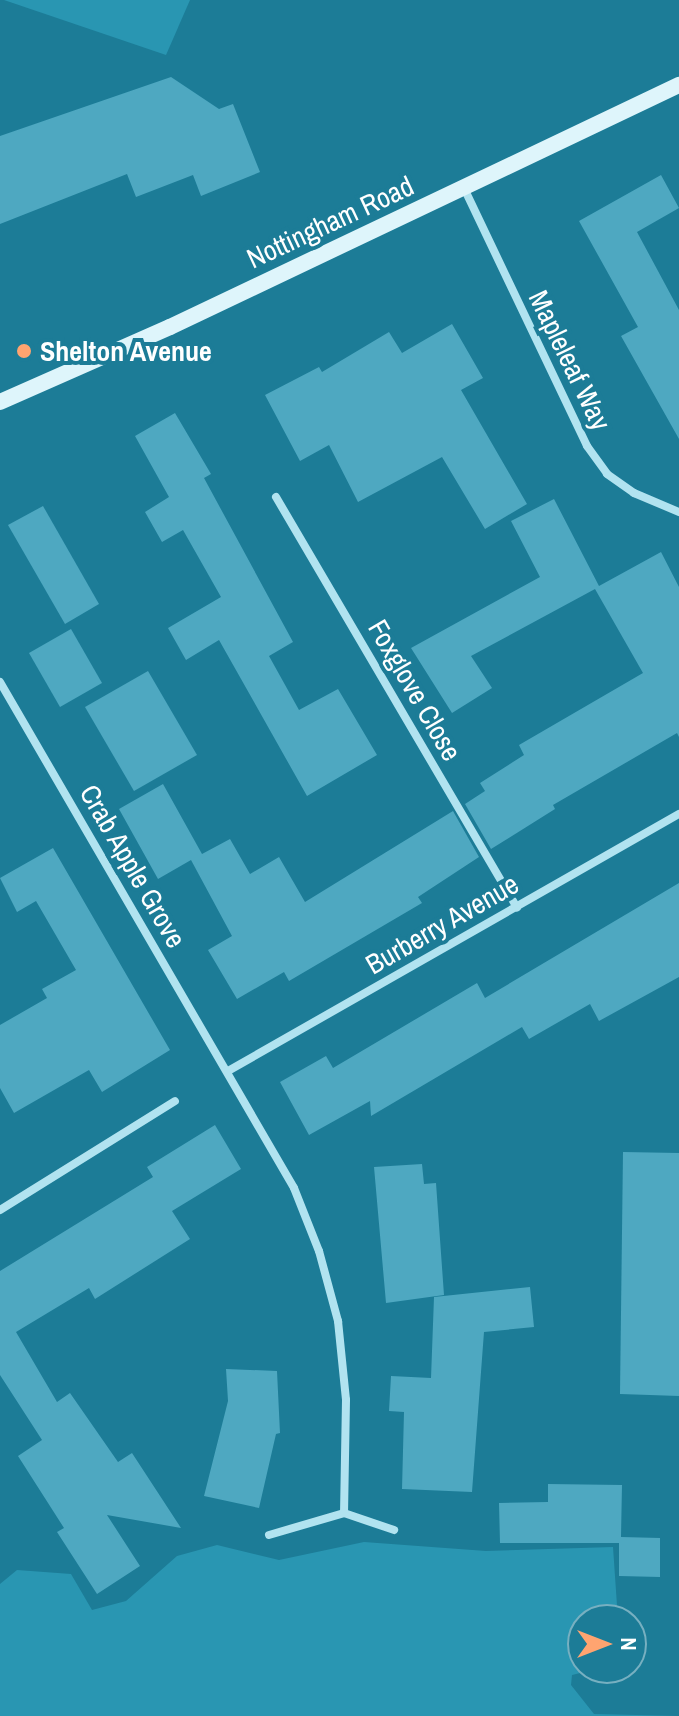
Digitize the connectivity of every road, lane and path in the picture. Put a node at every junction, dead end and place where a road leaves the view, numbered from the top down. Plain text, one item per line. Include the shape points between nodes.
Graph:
1 (679, 85) edge
2 (464, 187) junction
3 (0, 402) edge
4 (276, 497) dead end
5 (679, 512) edge
6 (0, 682) edge
7 (679, 814) edge
8 (517, 907) junction
9 (228, 1071) junction
10 (175, 1101) dead end
11 (0, 1210) edge
12 (344, 1513) junction
13 (394, 1530) dead end
14 (269, 1535) dead end

1 - 2 street, Nottingham Road
2 - 3 street, Nottingham Road
2 - 5 street, Mapleleaf Way via 587,446 616,481
4 - 8 street, Foxglove Close
6 - 9 street, Crab Apple Grove
7 - 8 street, Burberry Avenue
8 - 9 street, Burberry Avenue
9 - 12 street, Crab Apple Grove via 294,1188 338,1321 346,1400
10 - 11 street
12 - 13 street
12 - 14 street

